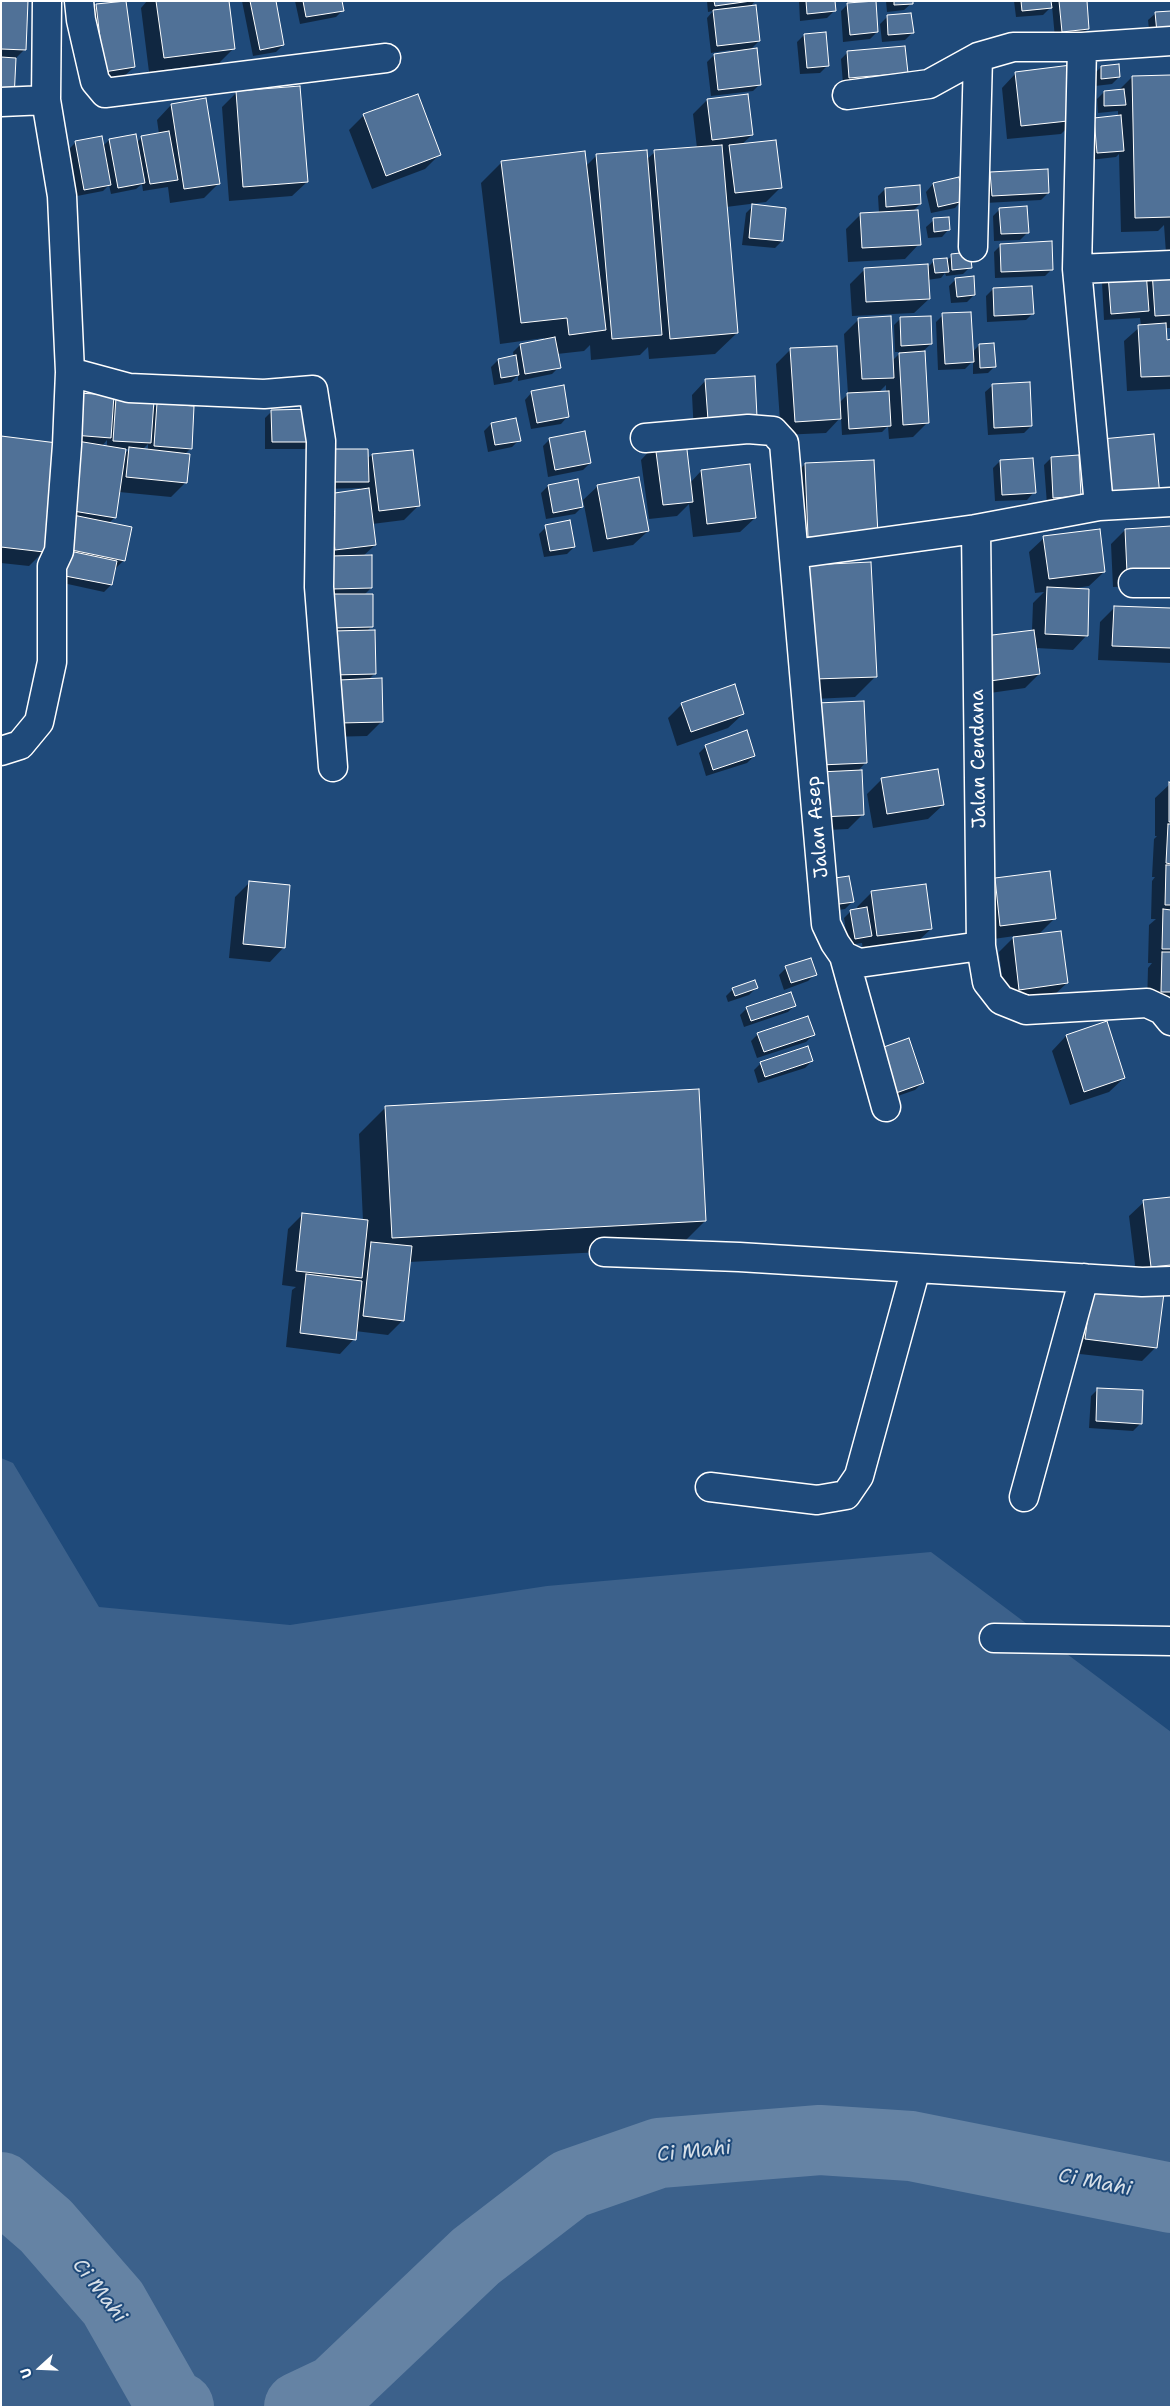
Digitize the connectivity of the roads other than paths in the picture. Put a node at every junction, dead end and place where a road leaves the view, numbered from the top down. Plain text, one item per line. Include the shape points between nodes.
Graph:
1 (47, 1) edge
2 (79, 1) edge
3 (1171, 41) edge
4 (1082, 47) junction
5 (978, 57) junction
6 (386, 58) dead end
7 (848, 95) dead end
8 (46, 100) junction
9 (1, 102) edge
10 (973, 247) dead end
11 (1171, 265) edge
12 (1077, 269) junction
13 (70, 372) junction
14 (645, 438) dead end
15 (1171, 502) edge
16 (1099, 506) junction
17 (976, 529) junction
18 (794, 554) junction
19 (1133, 583) dead end
20 (1171, 583) edge
21 (1, 751) edge
22 (333, 767) dead end
23 (981, 946) junction
24 (844, 956) junction
25 (1171, 1021) edge
26 (886, 1107) dead end
27 (604, 1252) dead end
28 (916, 1268) junction
29 (1084, 1278) junction
30 (1171, 1281) edge
31 (710, 1487) dead end
32 (1024, 1496) dead end
33 (994, 1638) dead end
34 (1171, 1641) edge

1 - 8 street
2 - 6 street via 94,81 105,93
3 - 4 street
4 - 5 street via 1013,47
4 - 12 street
5 - 7 street via 929,84
5 - 10 street
8 - 9 street
8 - 13 street via 62,196
11 - 12 street
12 - 16 street
13 - 21 street via 59,551 52,566 52,662 39,722 20,746
13 - 22 street via 129,388 264,394 313,390 321,441 320,587
14 - 18 street, Jalan Asep via 748,429 774,431 784,443
15 - 16 street
16 - 17 street
17 - 18 street
17 - 23 street, Jalan Cendana
18 - 24 street, Jalan Asep via 826,924
19 - 20 street
23 - 24 street via 859,963
23 - 25 street, Jalan Cendana via 987,982 1000,1000 1026,1010 1147,1003 1162,1010
24 - 26 street, Jalan Asep
27 - 28 street
28 - 29 street
28 - 31 street via 859,1476 846,1495 817,1500
29 - 30 street
29 - 32 street
33 - 34 street

